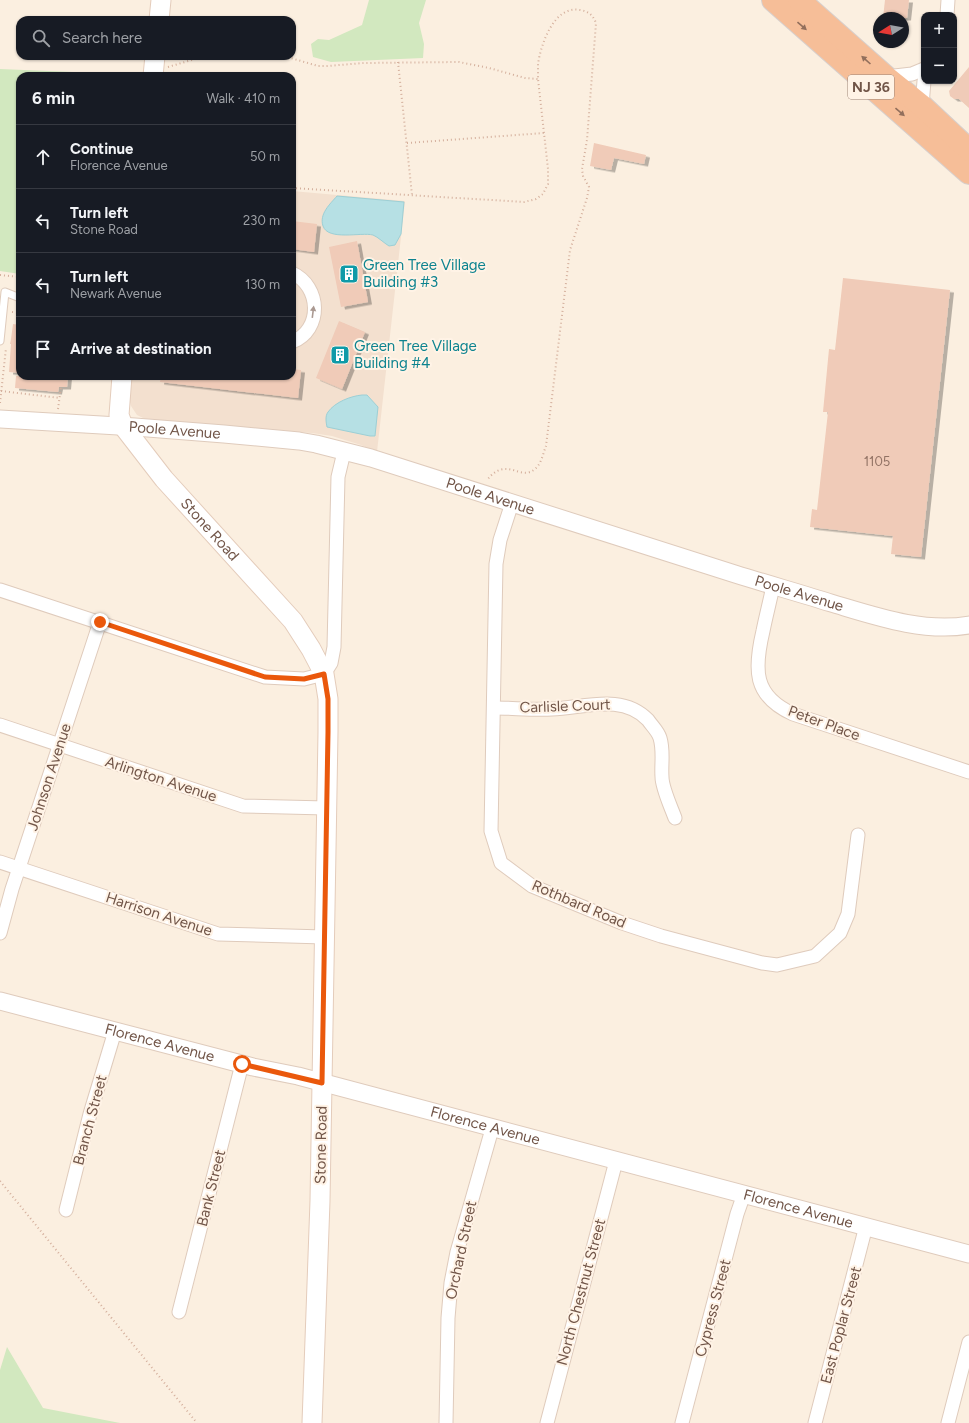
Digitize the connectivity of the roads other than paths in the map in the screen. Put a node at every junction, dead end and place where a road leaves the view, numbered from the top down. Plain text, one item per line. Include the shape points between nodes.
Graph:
1 (161, 0) edge
2 (773, 0) edge
3 (799, 0) edge
4 (948, 0) edge
5 (947, 12) edge
6 (159, 16) edge
7 (921, 70) edge
8 (886, 77) junction
9 (924, 84) edge
10 (922, 106) junction
11 (969, 150) edge
12 (969, 173) edge
13 (296, 275) edge
14 (16, 296) edge
15 (296, 340) edge
16 (0, 341) edge
17 (122, 380) edge
18 (0, 419) edge
19 (123, 426) junction
20 (344, 452) junction
21 (512, 503) junction
22 (773, 586) junction
23 (0, 590) edge
24 (100, 622) junction
25 (969, 625) edge
26 (324, 674) junction
27 (494, 708) junction
28 (0, 725) edge
29 (59, 745) junction
30 (969, 772) edge
31 (326, 808) junction
32 (675, 818) dead end
33 (858, 835) dead end
34 (0, 862) edge
35 (19, 868) junction
36 (0, 933) edge
37 (324, 937) junction
38 (0, 1001) edge
39 (115, 1031) junction
40 (242, 1064) junction
41 (322, 1083) junction
42 (492, 1129) junction
43 (616, 1161) junction
44 (744, 1194) junction
45 (66, 1210) dead end
46 (866, 1226) junction
47 (969, 1254) edge
48 (179, 1312) dead end
49 (969, 1342) edge
50 (312, 1423) edge
51 (446, 1423) edge
52 (547, 1423) edge
53 (682, 1423) edge
54 (815, 1423) edge
55 (948, 1423) edge

1 - 6 main road
2 -> 12 highway, NJ 36
8 -> 3 highway, NJ 36
4 - 5 street
7 - 8 street
8 - 10 highway, NJ 36
9 - 10 street
10 - 11 highway, NJ 36
15 -> 13 street via 308,330 312,322 314,304 310,288
14 - 16 lane via 5,292
17 - 19 main road, Stone Road via 119,415
18 - 19 street, Poole Avenue
19 - 20 street, Poole Avenue via 299,441
19 - 26 main road, Stone Road via 164,479 293,622
20 - 21 street, Poole Avenue via 371,458
20 - 26 street via 338,477 334,647
21 - 22 street, Poole Avenue
21 - 27 street, Rothbard Road via 500,540 496,564
22 - 25 street, Poole Avenue via 897,621 940,627
22 - 30 street, Peter Place via 757,669 766,694 774,702 793,714
23 - 24 street
24 - 26 street via 265,677 304,679
24 - 29 street, Johnson Avenue
26 - 31 main road, Stone Road via 328,699
27 - 32 street, Carlisle Court via 552,709 607,704 626,706 636,711 660,736 663,755 662,778
27 - 33 street, Rothbard Road via 491,831 501,863 532,886 622,923 762,963 777,965 815,956 840,933 846,920
28 - 29 street, Arlington Avenue
29 - 31 street, Arlington Avenue via 243,806
29 - 35 street, Johnson Avenue
31 - 37 main road, Stone Road
34 - 35 street, Harrison Avenue
35 - 36 street, Johnson Avenue
35 - 37 street, Harrison Avenue via 218,934
37 - 41 main road, Stone Road
38 - 39 street, Florence Avenue
39 - 40 street, Florence Avenue
39 - 45 street, Branch Street via 90,1114
40 - 41 street, Florence Avenue
40 - 48 street, Bank Street
41 - 42 street, Florence Avenue
41 - 50 main road, Stone Road
42 - 43 street, Florence Avenue
42 - 51 street, Orchard Street via 457,1252 451,1283
43 - 44 street, Florence Avenue
43 - 52 street, North Chestnut Street
44 - 46 street, Florence Avenue
44 - 53 street, Cypress Street
46 - 47 street, Florence Avenue
46 - 54 street, East Poplar Street
49 - 55 street

